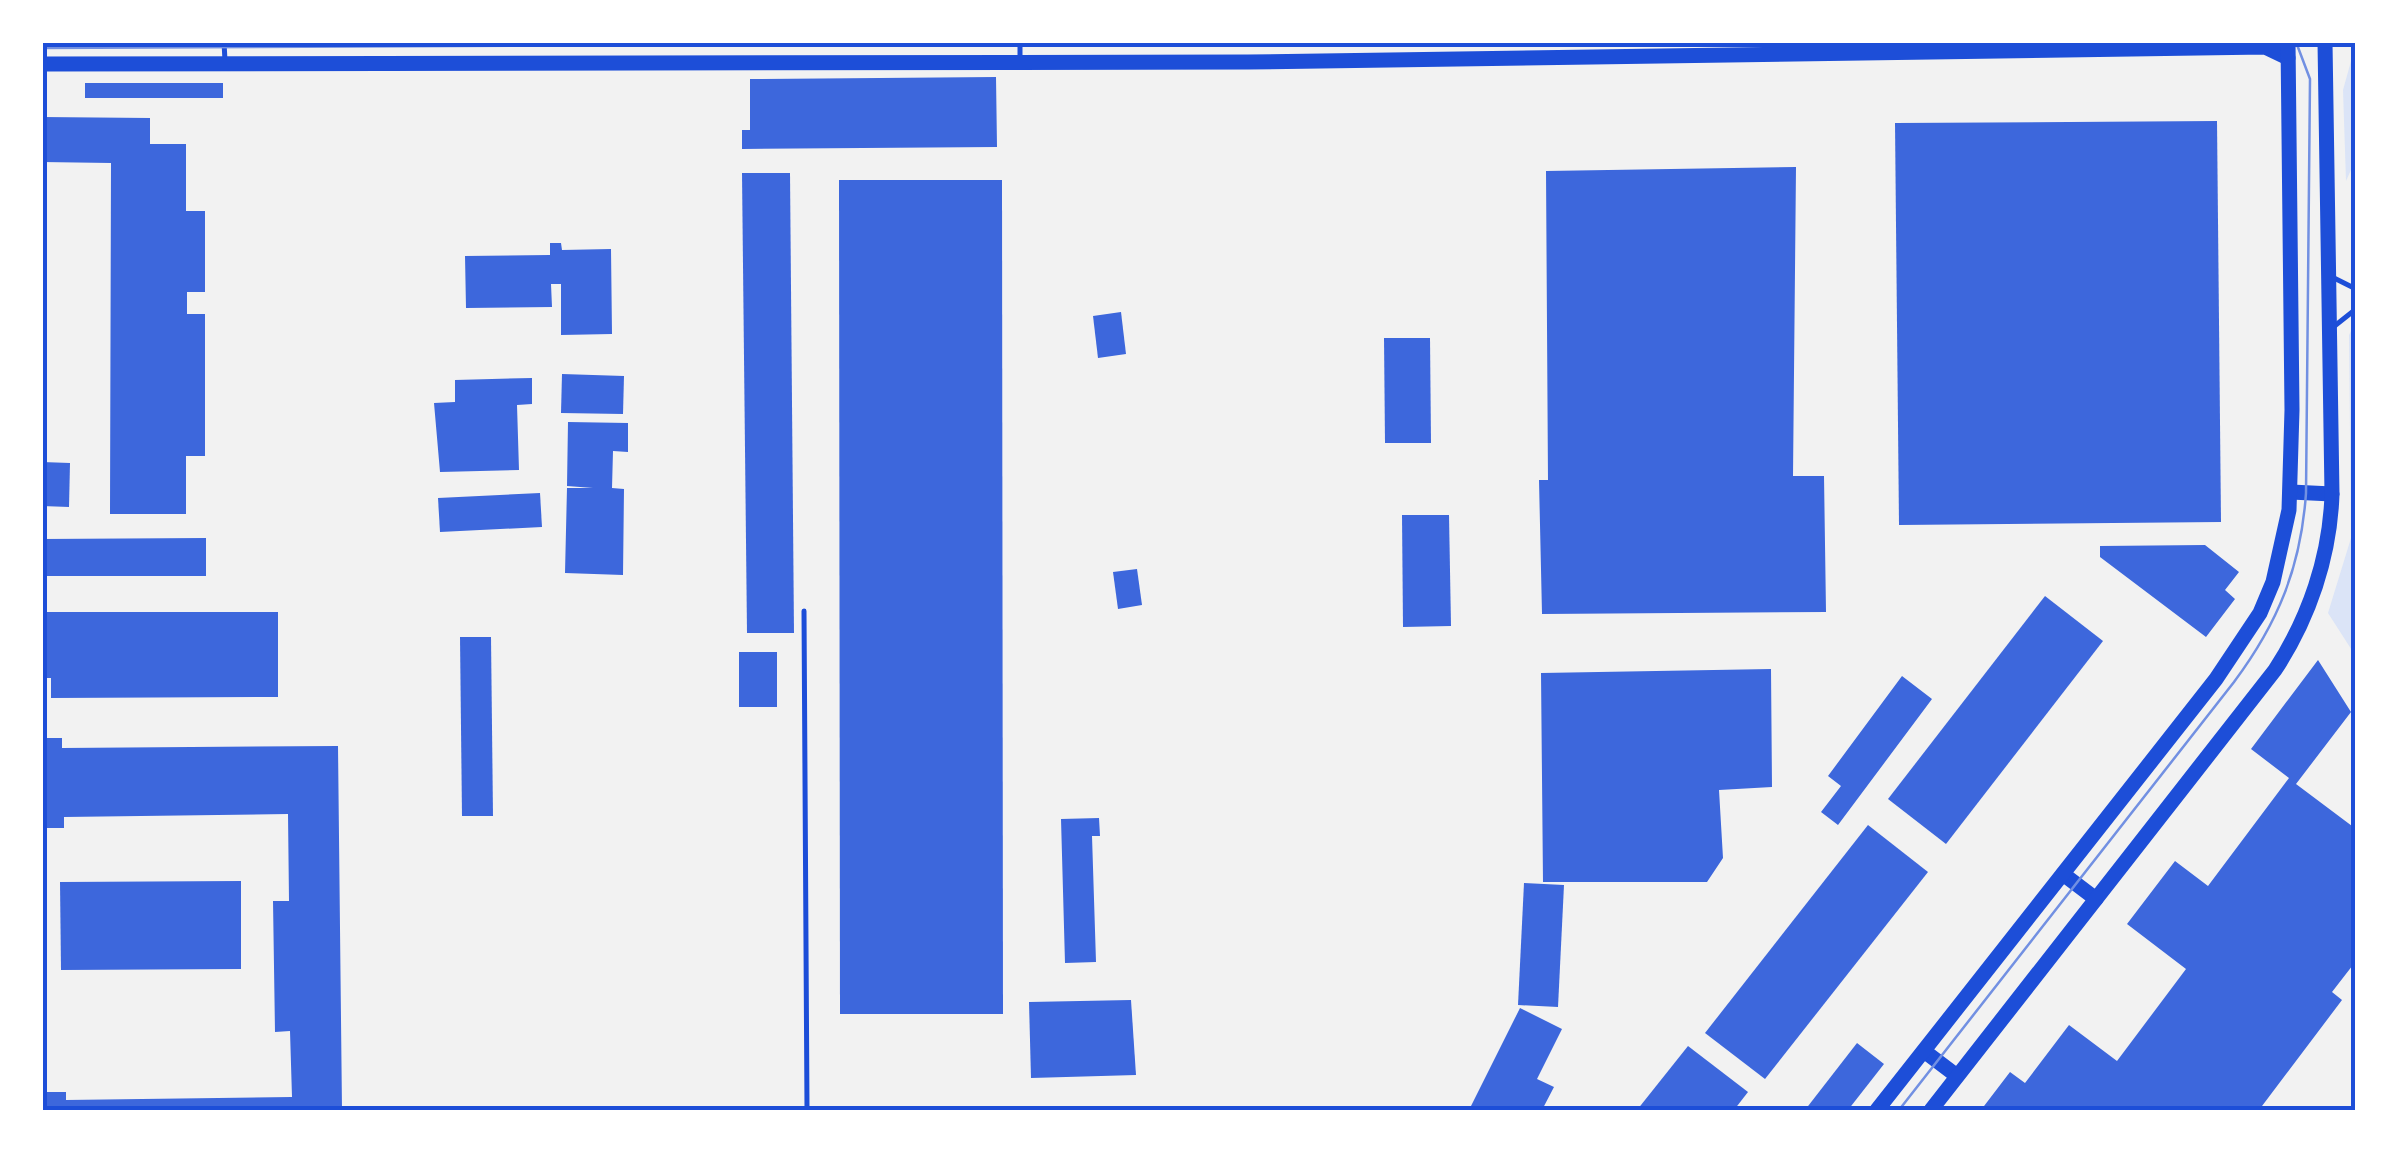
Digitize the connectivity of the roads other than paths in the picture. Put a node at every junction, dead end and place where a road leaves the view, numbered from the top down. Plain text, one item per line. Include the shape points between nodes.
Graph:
1 (224, 42) edge
2 (1020, 42) edge
3 (2325, 42) edge
4 (2286, 48) edge
5 (817, 52) edge
6 (1020, 61) junction
7 (42, 64) edge
8 (225, 64) junction
9 (2330, 276) junction
10 (2356, 290) edge
11 (2356, 309) edge
12 (2330, 330) junction
13 (2291, 492) junction
14 (2332, 494) junction
15 (804, 611) dead end
16 (2063, 874) junction
17 (2096, 899) junction
18 (1924, 1051) junction
19 (1957, 1076) junction
20 (807, 1110) edge
21 (1878, 1110) edge
22 (1930, 1110) edge

1 - 8 lane
2 - 6 lane
3 - 9 main road
4 - 6 main road
4 - 13 main road
5 - 6 main road
5 - 8 main road
7 - 8 main road
9 - 10 lane
9 - 12 main road
11 - 12 lane
12 - 14 main road
13 - 14 main road
13 - 16 main road via 2273,582 2242,643
14 - 17 main road via 2325,554 2288,650
15 - 20 lane
16 - 17 main road
16 - 18 main road
17 - 19 main road
18 - 19 main road
18 - 21 main road
19 - 22 main road

